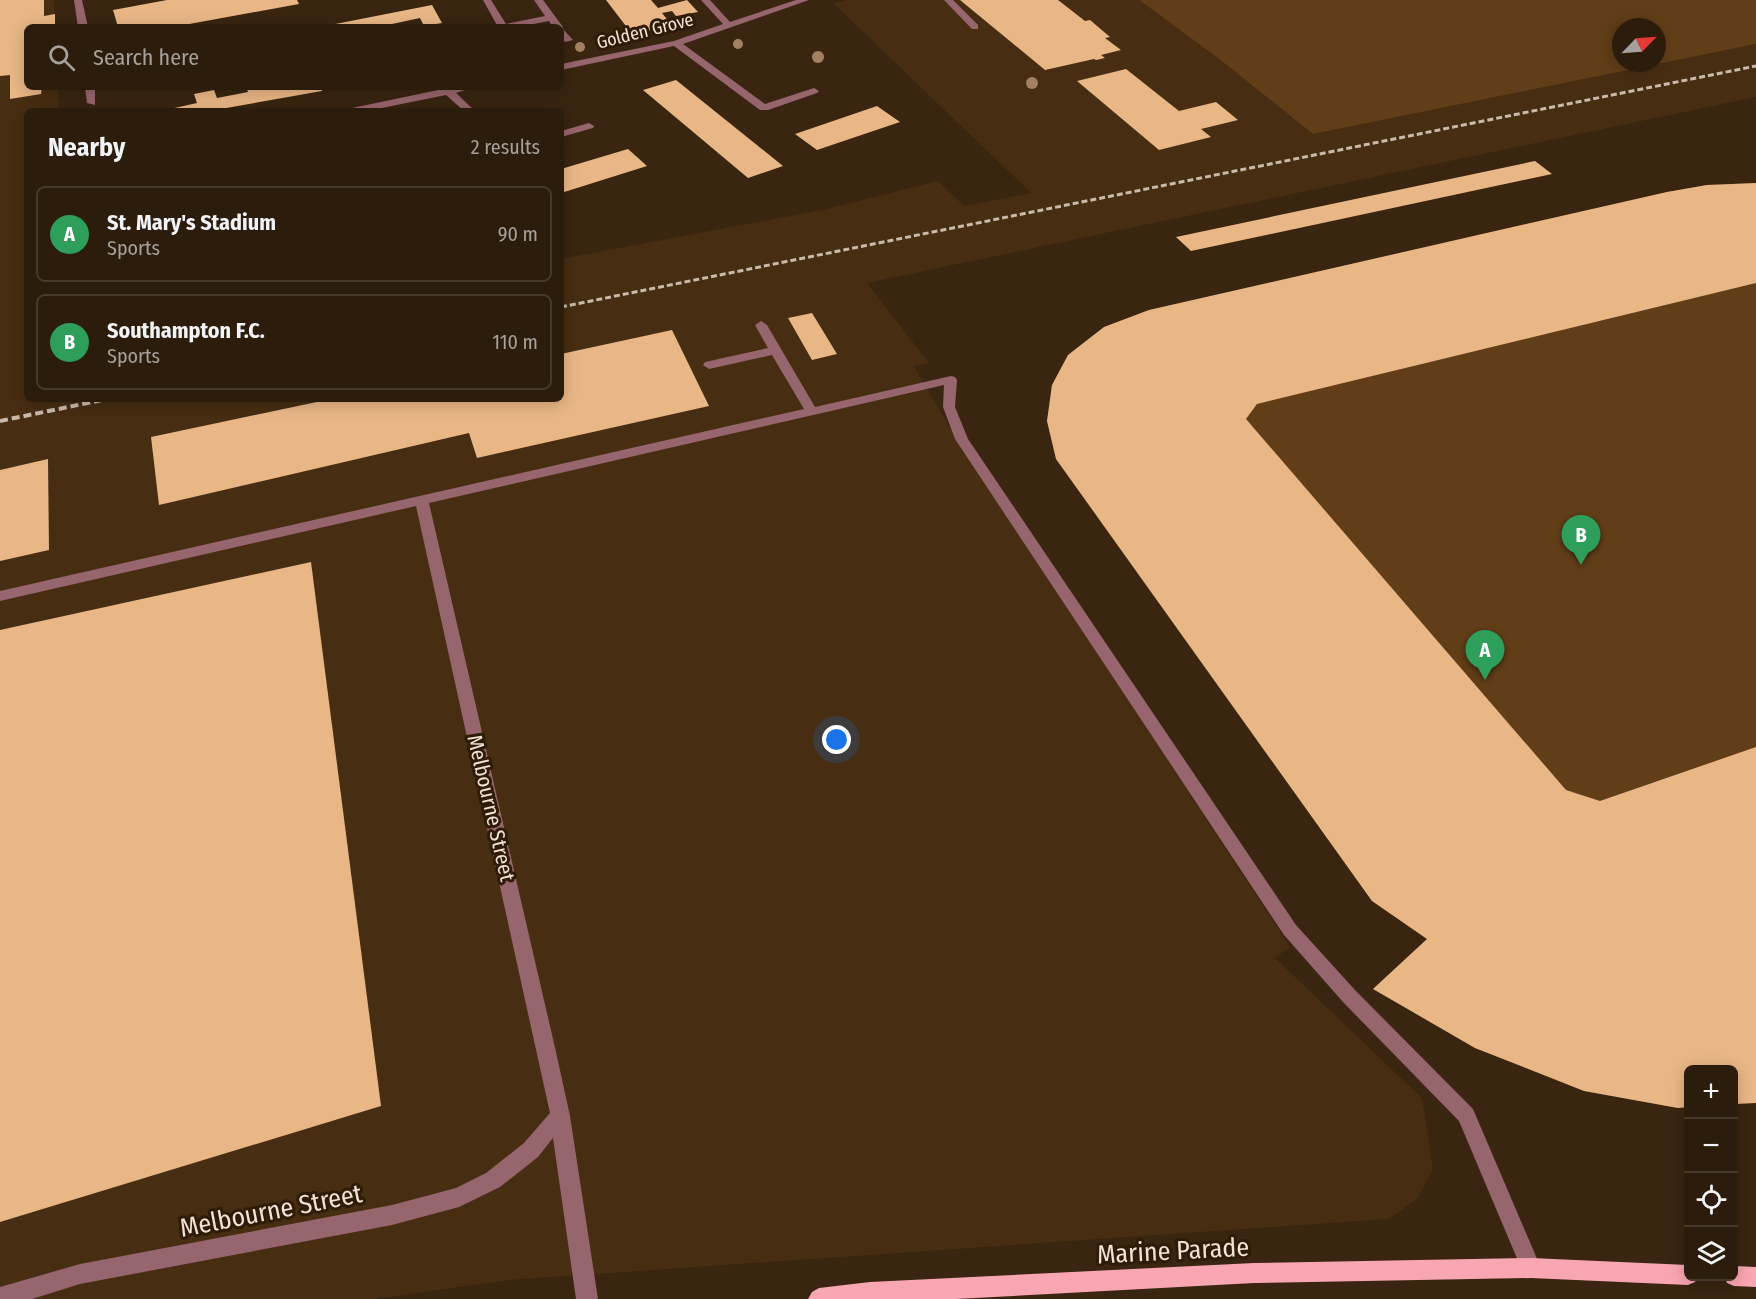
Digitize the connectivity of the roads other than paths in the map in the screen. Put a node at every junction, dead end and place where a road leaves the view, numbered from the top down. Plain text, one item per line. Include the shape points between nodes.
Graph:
1 (78, 0) edge
2 (487, 0) edge
3 (538, 0) edge
4 (705, 0) edge
5 (805, 0) edge
6 (948, 0) edge
7 (551, 18) junction
8 (82, 24) edge
9 (502, 24) edge
10 (520, 24) edge
11 (556, 24) edge
12 (728, 25) junction
13 (975, 27) dead end
14 (564, 35) edge
15 (568, 40) dead end
16 (676, 43) junction
17 (564, 66) edge
18 (90, 90) edge
19 (456, 90) edge
20 (814, 91) dead end
21 (448, 92) junction
22 (92, 103) dead end
23 (367, 108) edge
24 (467, 108) edge
25 (589, 126) dead end
26 (564, 133) edge
27 (761, 325) dead end
28 (776, 350) junction
29 (709, 365) dead end
30 (812, 412) junction
31 (421, 501) junction
32 (0, 596) edge
33 (560, 1116) junction
34 (1531, 1268) junction
35 (1684, 1275) edge
36 (1738, 1276) edge
37 (1756, 1277) edge
38 (0, 1298) edge
39 (587, 1299) edge
40 (819, 1299) edge

1 - 8 street
2 - 9 street
3 - 7 street
4 - 12 street
5 - 12 street, Golden Grove
6 - 13 street
7 - 10 street
7 - 11 street
12 - 16 street, Golden Grove
14 - 15 street
16 - 17 street, Golden Grove
16 - 20 street via 764,108
18 - 22 street
19 - 21 street
21 - 23 street
21 - 24 street
25 - 26 street
27 - 28 street
28 - 29 street
28 - 30 street
30 - 31 street
30 - 34 street via 951,380 949,407 962,439 1290,930 1466,1115
31 - 32 street
31 - 33 street, Melbourne Street
33 - 38 street, Melbourne Street via 531,1150 493,1180 459,1197 392,1215 80,1274
33 - 39 street, Melbourne Street
34 - 35 main road, Marine Parade
34 - 40 main road, Marine Parade via 1254,1273
36 - 37 main road

